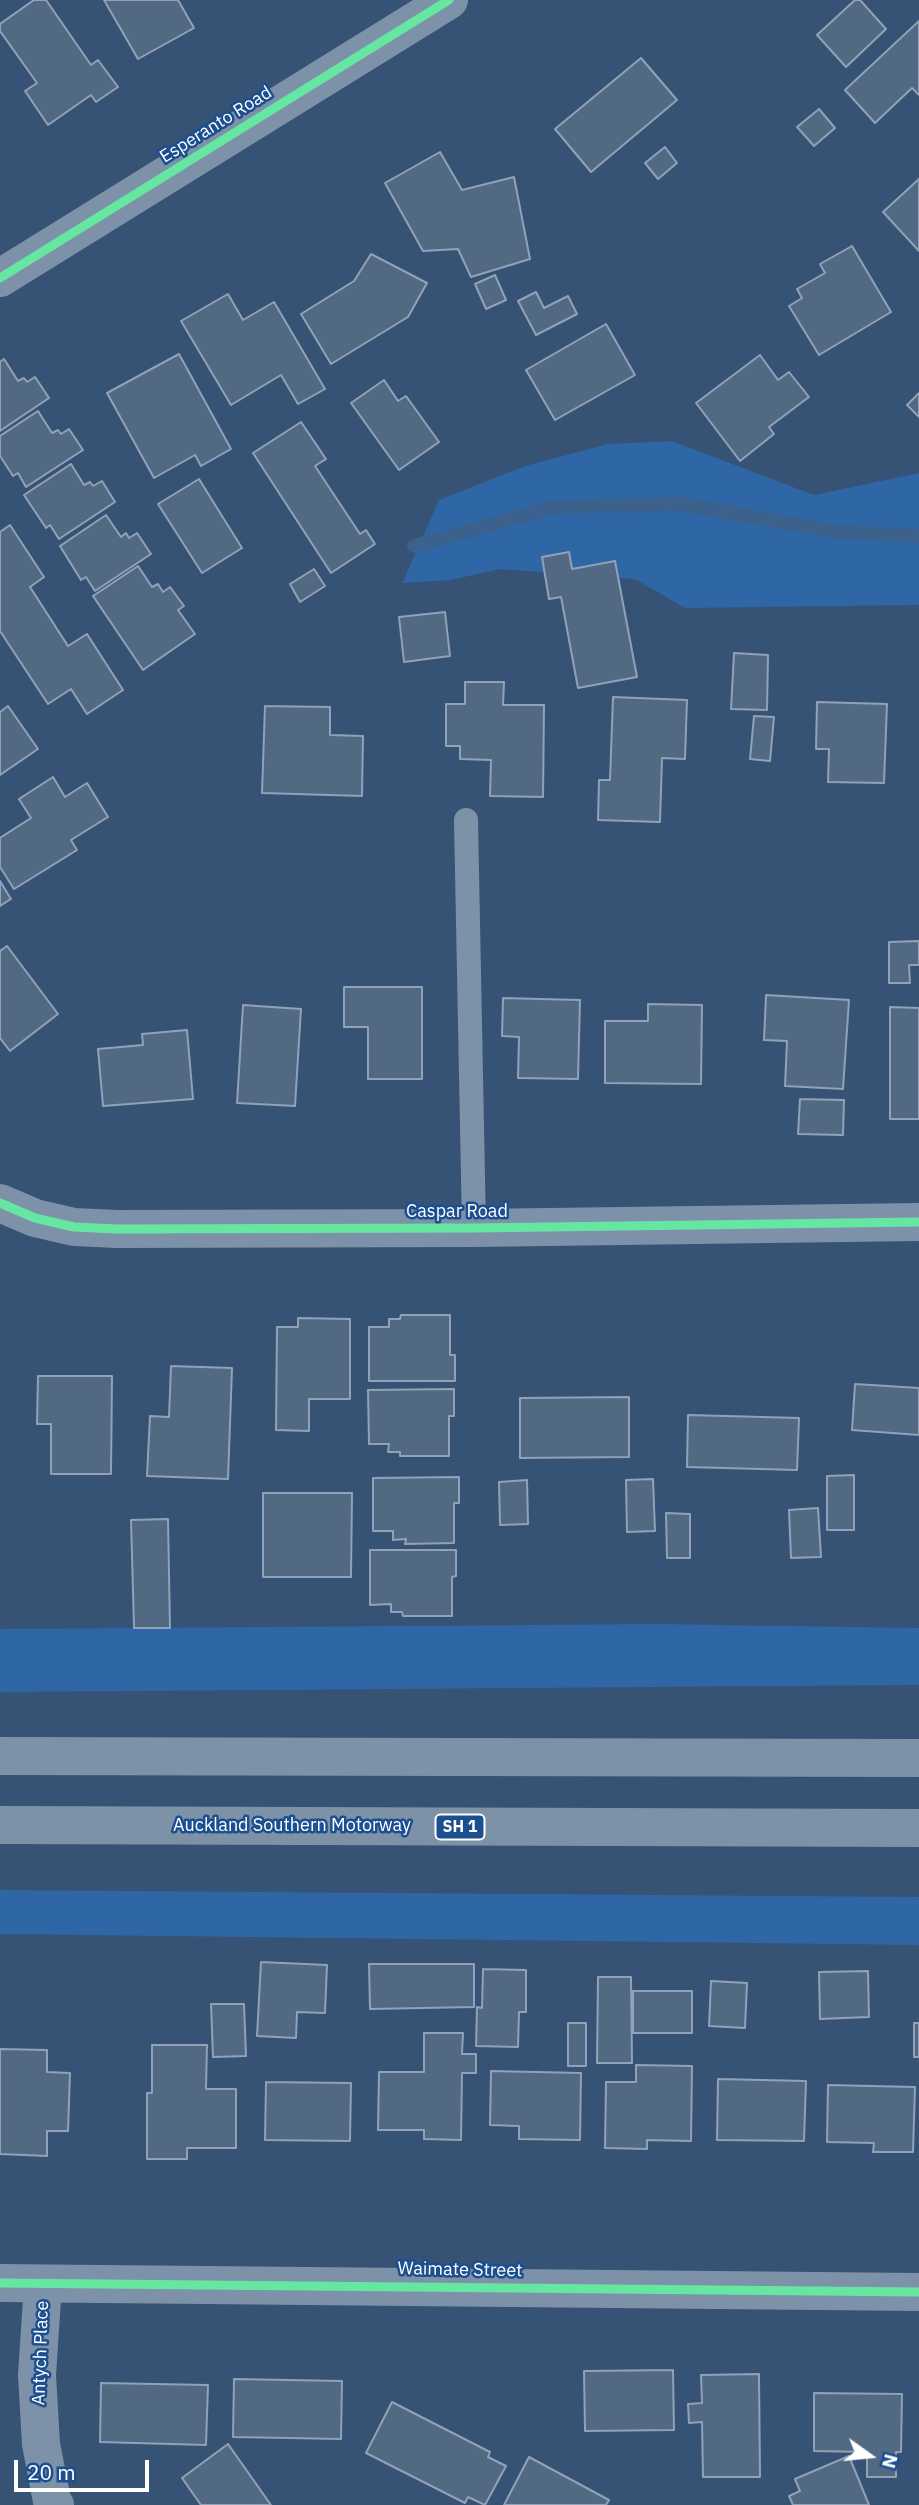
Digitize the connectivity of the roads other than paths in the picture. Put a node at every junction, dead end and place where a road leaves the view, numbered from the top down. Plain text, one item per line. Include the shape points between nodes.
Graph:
1 (449, 0) edge
2 (0, 278) edge
3 (466, 820) dead end
4 (0, 1203) edge
5 (919, 1222) edge
6 (474, 1228) junction
7 (0, 1756) edge
8 (919, 1758) edge
9 (0, 1825) edge
10 (919, 1828) edge
11 (0, 2283) edge
12 (43, 2284) junction
13 (919, 2292) edge
14 (55, 2505) edge

1 - 2 street, Esperanto Road
3 - 6 lane
4 - 6 street, Caspar Road via 34,1218 74,1227
5 - 6 street, Caspar Road
7 - 8 highway
9 - 10 highway, Auckland Southern Motorway / SH 1
11 - 12 street, Waimate Street
12 - 13 street, Waimate Street
12 - 14 street, Antych Place via 37,2375 41,2444

